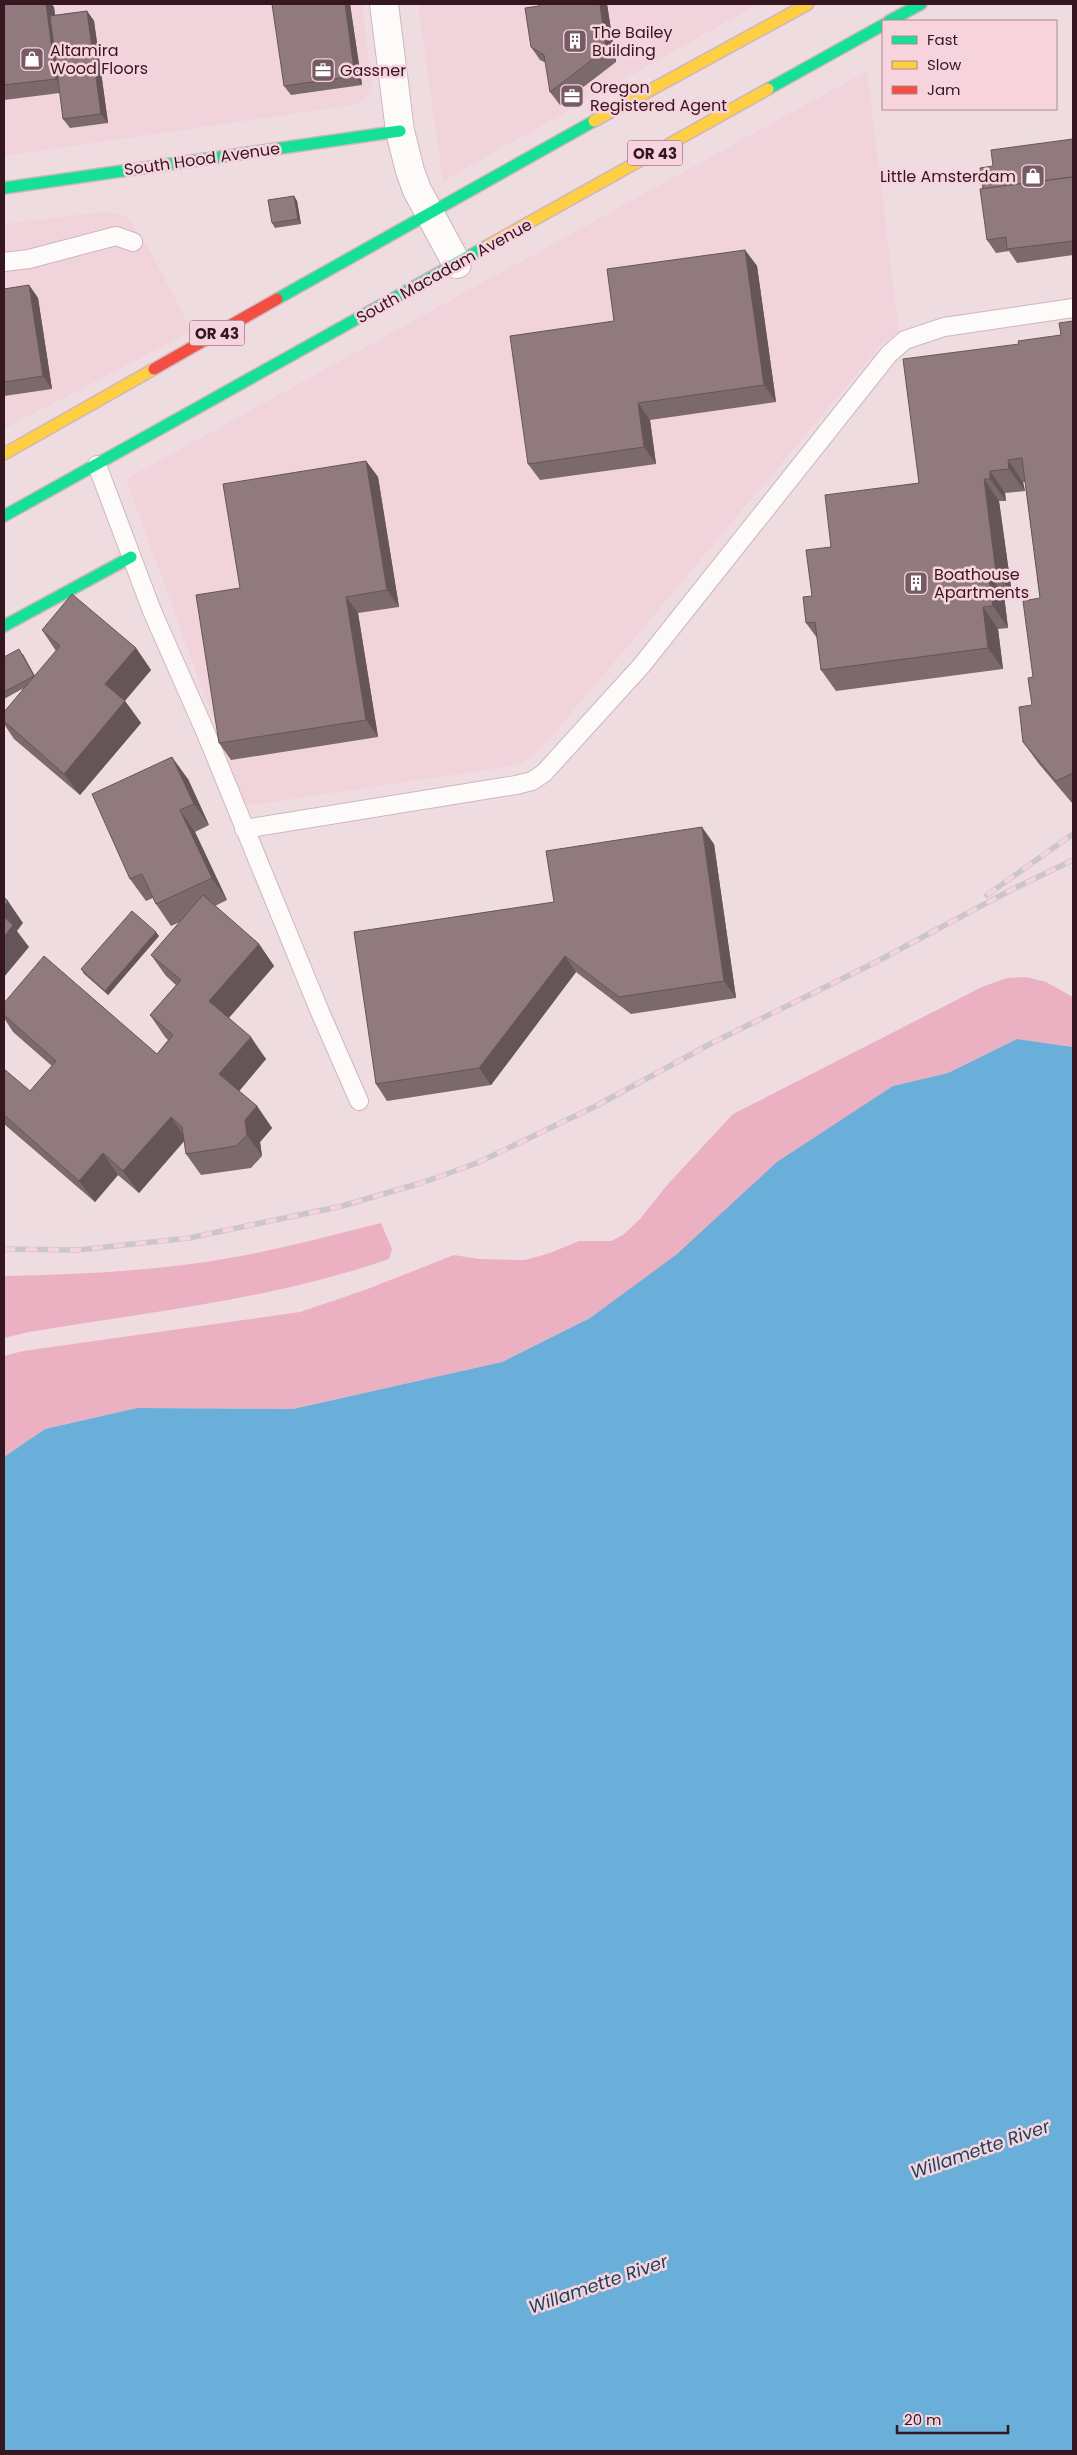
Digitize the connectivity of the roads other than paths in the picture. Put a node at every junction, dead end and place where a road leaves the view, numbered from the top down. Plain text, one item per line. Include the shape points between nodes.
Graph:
1 (384, 4) edge
2 (808, 4) edge
3 (920, 4) edge
4 (891, 20) edge
5 (882, 26) edge
6 (400, 131) junction
7 (4, 188) edge
8 (430, 212) junction
9 (133, 242) dead end
10 (4, 262) edge
11 (457, 264) junction
12 (1073, 308) edge
13 (4, 454) edge
14 (97, 465) junction
15 (4, 516) edge
16 (131, 557) junction
17 (4, 626) edge
18 (244, 829) junction
19 (359, 1101) dead end

1 - 6 street
2 - 8 main road, OR 43
3 - 4 main road
5 - 11 main road, South Macadam Avenue / OR 43
6 - 7 main road, South Hood Avenue
6 - 8 street via 417,190
8 - 11 street
8 - 13 main road, OR 43
9 - 10 lane via 116,236 29,259
11 - 14 main road, South Macadam Avenue / OR 43 via 290,354
12 - 18 lane via 944,327 904,340 889,354 642,665 544,773 516,785
14 - 15 main road, South Macadam Avenue / OR 43
14 - 16 lane
16 - 17 main road
16 - 18 lane
18 - 19 lane

